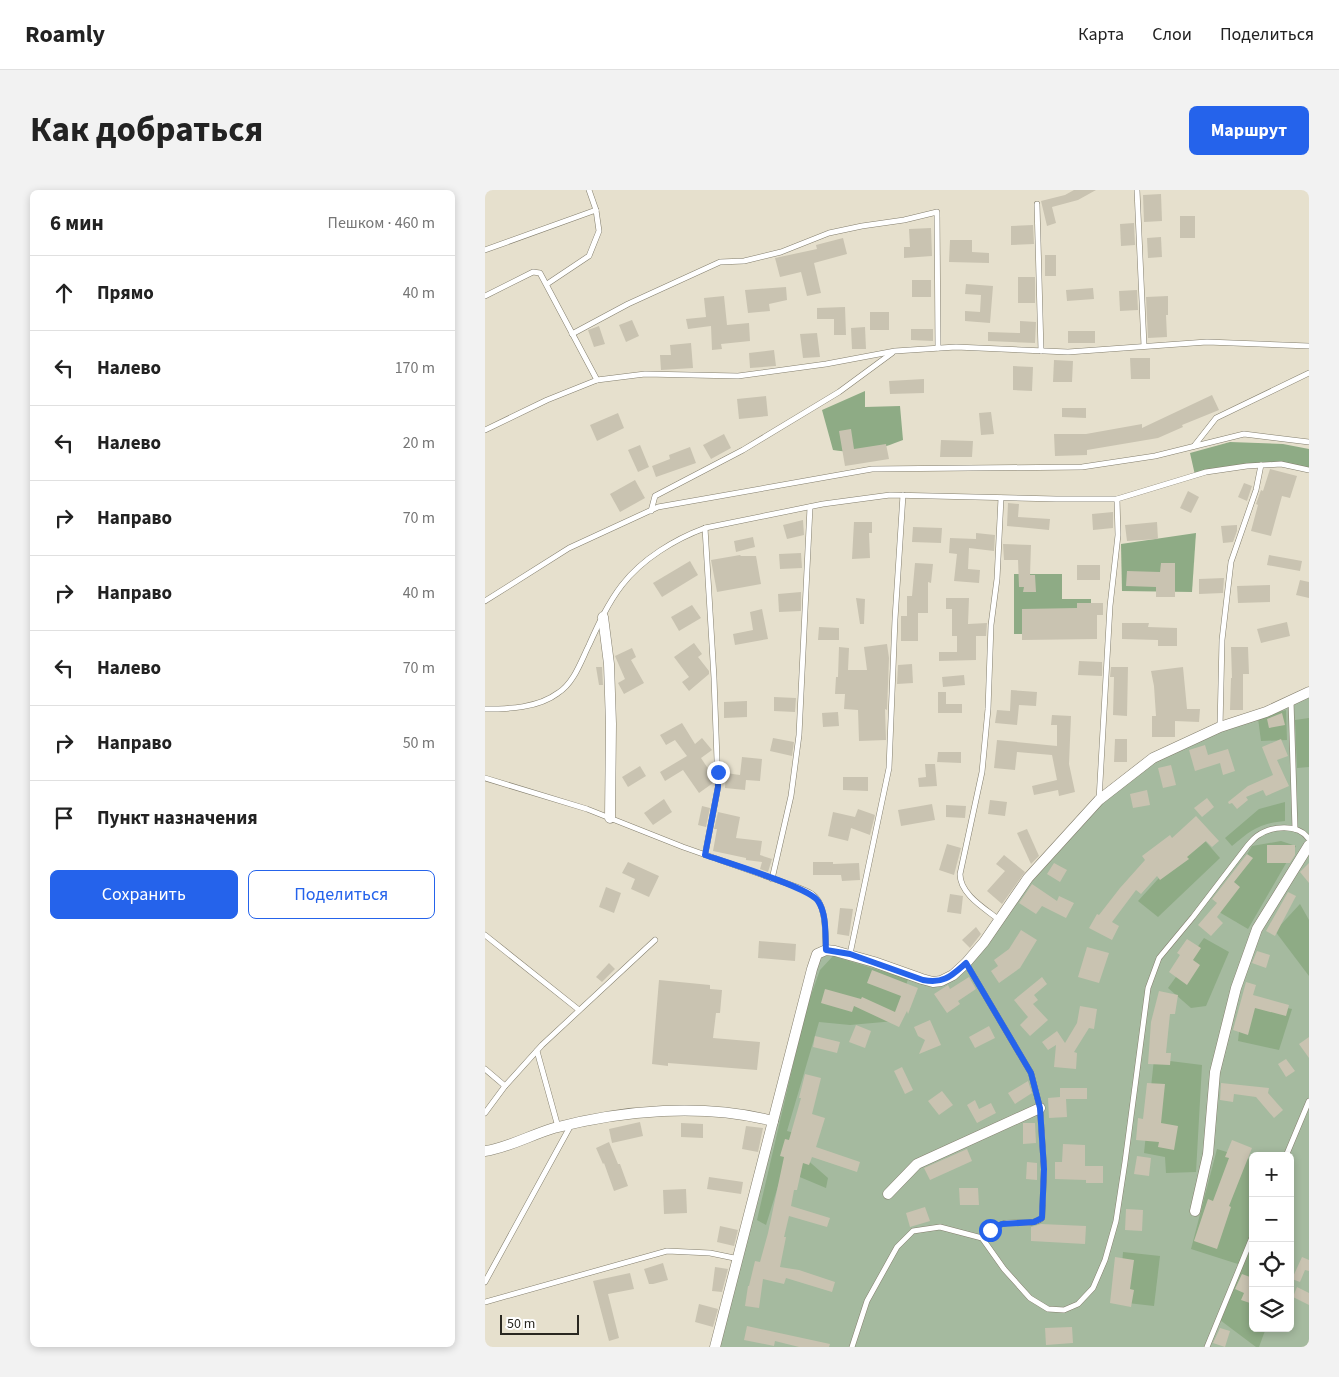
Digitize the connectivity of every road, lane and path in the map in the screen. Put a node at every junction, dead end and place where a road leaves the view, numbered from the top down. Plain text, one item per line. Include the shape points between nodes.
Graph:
1 (589, 190) edge
2 (1137, 190) edge
3 (1037, 204) dead end
4 (596, 210) junction
5 (485, 250) edge
6 (547, 284) junction
7 (485, 296) edge
8 (572, 334) junction
9 (1144, 346) junction
10 (1309, 346) edge
11 (938, 348) junction
12 (895, 351) junction
13 (1041, 351) junction
14 (1309, 373) edge
15 (597, 380) junction
16 (485, 430) edge
17 (1309, 442) edge
18 (1193, 446) junction
19 (1261, 465) junction
20 (1309, 470) edge
21 (903, 495) junction
22 (1001, 498) junction
23 (1117, 499) junction
24 (810, 507) junction
25 (651, 511) junction
26 (705, 528) junction
27 (485, 600) edge
28 (603, 617) junction
29 (1309, 692) edge
30 (1291, 700) junction
31 (485, 709) edge
32 (1220, 727) junction
33 (485, 778) edge
34 (1099, 800) junction
35 (610, 818) junction
36 (1295, 829) junction
37 (1309, 839) edge
38 (1309, 845) edge
39 (705, 855) junction
40 (772, 879) junction
41 (998, 919) junction
42 (485, 935) edge
43 (655, 940) dead end
44 (826, 950) junction
45 (850, 954) junction
46 (966, 963) junction
47 (579, 1010) junction
48 (537, 1051) junction
49 (485, 1069) edge
50 (505, 1086) junction
51 (1309, 1101) edge
52 (1040, 1108) junction
53 (485, 1112) edge
54 (773, 1121) junction
55 (571, 1125) junction
56 (558, 1127) junction
57 (485, 1152) edge
58 (1288, 1152) edge
59 (888, 1194) dead end
60 (1195, 1211) dead end
61 (982, 1238) junction
62 (1250, 1242) edge
63 (739, 1259) junction
64 (485, 1282) edge
65 (485, 1302) edge
66 (715, 1347) edge
67 (852, 1347) edge
68 (1207, 1347) edge

1 - 4 lane
2 - 9 lane
3 - 13 lane
4 - 5 lane
4 - 6 lane via 599,231 589,256
6 - 7 lane via 540,273 533,272
6 - 8 lane
8 - 11 lane via 628,304 721,262 743,261 781,252 829,233 937,212
8 - 15 lane
9 - 10 lane via 1207,342
9 - 13 lane
11 - 12 lane
11 - 13 lane
12 - 15 lane via 738,376 645,374
12 - 25 lane via 839,392 743,450 655,496
14 - 18 lane via 1216,418
15 - 16 lane
17 - 18 lane via 1244,434
18 - 25 lane via 1155,456 1082,467 872,470
19 - 20 lane via 1281,464
19 - 23 lane via 1206,472
19 - 32 lane via 1256,490 1231,562 1222,640
21 - 22 lane
21 - 24 lane
21 - 45 lane via 889,768
22 - 23 lane
22 - 41 lane via 981,772 960,874 967,892
23 - 34 lane via 1118,535 1110,606
24 - 26 lane
24 - 40 lane via 799,735 791,796
25 - 27 lane via 569,548
26 - 28 lane via 652,556 622,585
26 - 39 lane via 718,787
28 - 31 lane via 573,677 559,693 541,702 509,709
28 - 35 street via 611,716
29 - 30 street
30 - 32 street
30 - 36 lane
32 - 34 street via 1153,758
33 - 35 lane
34 - 41 street via 1028,878
35 - 39 lane
36 - 37 lane
36 - 61 lane via 1275,829 1257,836 1159,958 1148,988 1116,1221 1093,1288 1078,1304 1065,1310 1048,1309 1030,1298
38 - 60 street via 1257,929 1236,988 1215,1072 1208,1154
39 - 40 lane
40 - 44 lane via 812,894 818,900 822,909
41 - 46 street
42 - 47 lane
43 - 47 lane
44 - 45 street
44 - 54 street via 817,954 812,969
45 - 46 street via 933,982 947,978
46 - 52 lane via 1031,1073
47 - 48 lane
48 - 50 lane
48 - 56 lane
49 - 50 lane
50 - 53 lane
51 - 58 lane
52 - 59 street via 917,1164
52 - 61 lane via 1044,1169 1042,1218 1034,1222 1002,1224
54 - 55 street via 738,1114 664,1111 613,1115
54 - 63 street
55 - 56 street
55 - 64 lane
56 - 57 street
61 - 67 lane via 940,1227 913,1232 897,1248 867,1301
62 - 68 lane
63 - 65 lane via 710,1253 667,1251
63 - 66 street

